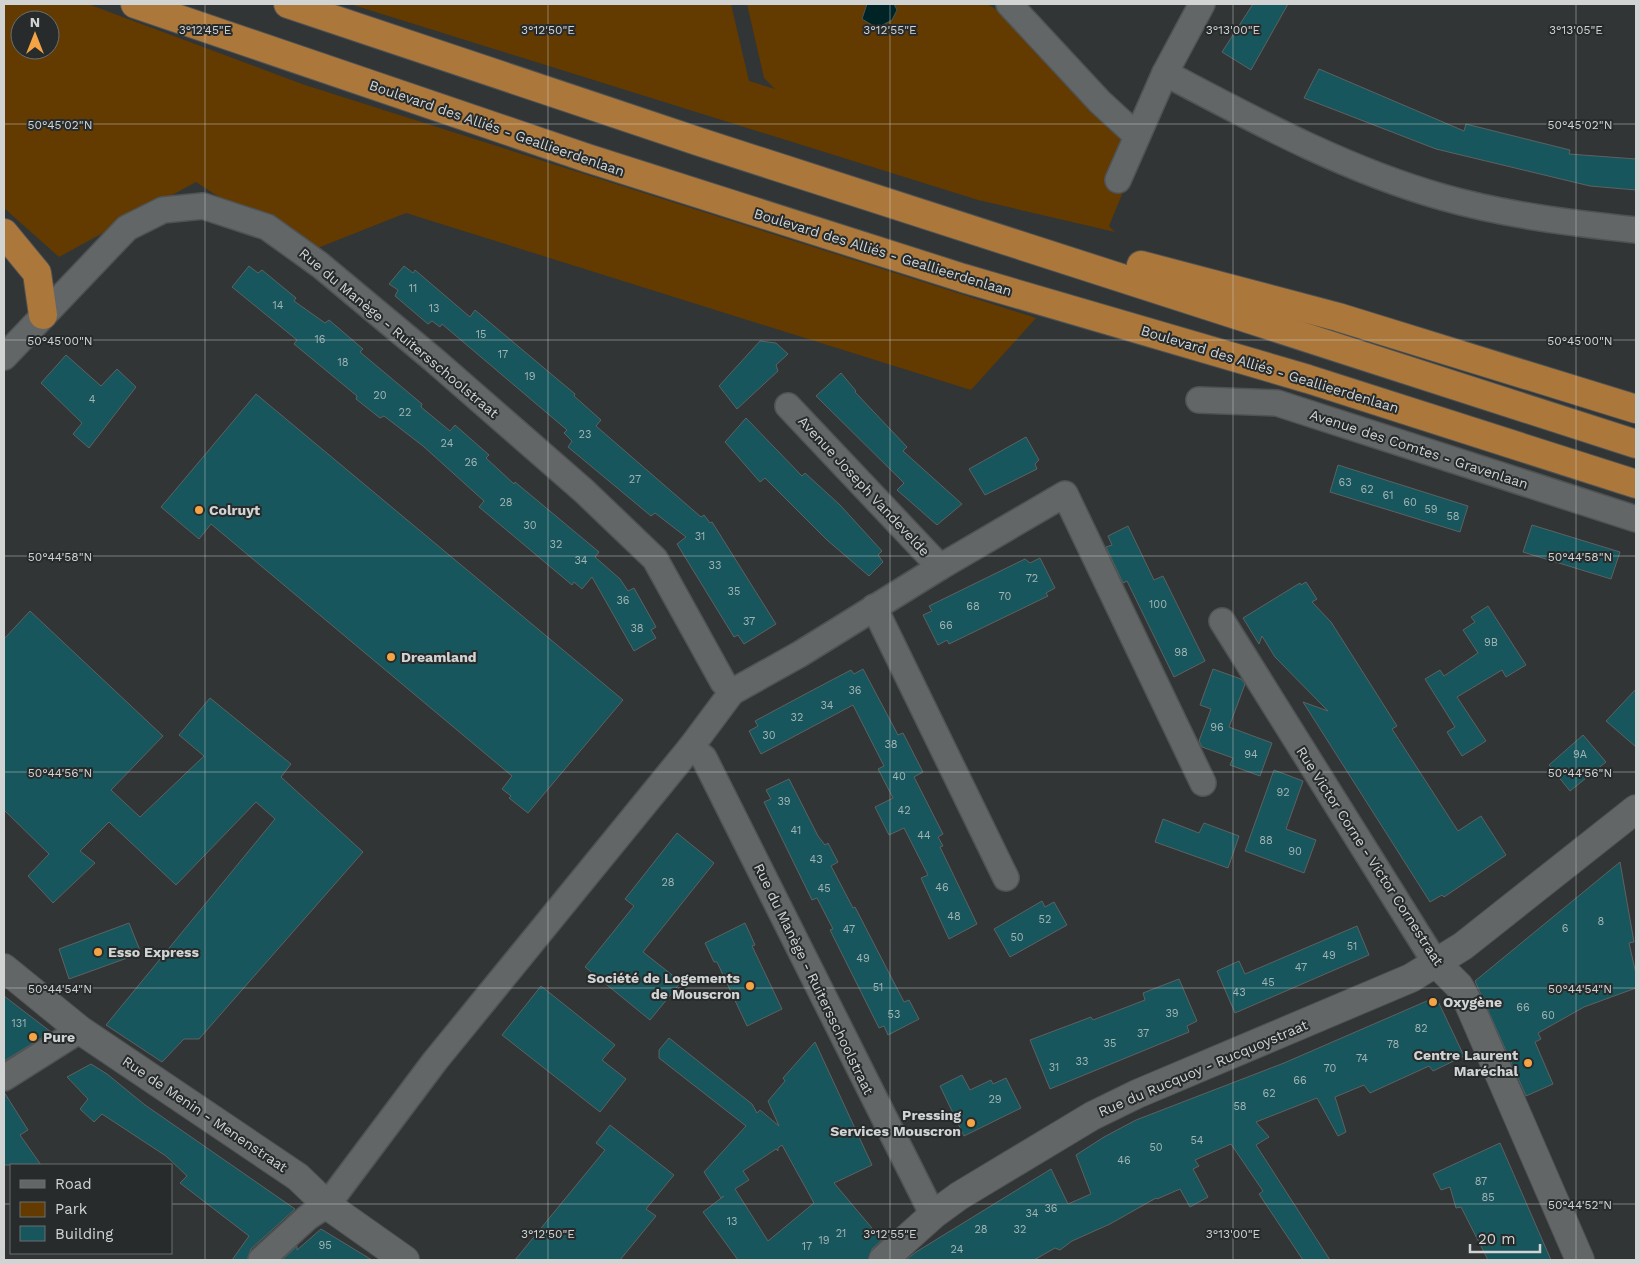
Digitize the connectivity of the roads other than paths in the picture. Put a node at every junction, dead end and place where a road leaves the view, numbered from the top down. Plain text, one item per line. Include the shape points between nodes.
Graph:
1 (135, 4) edge
2 (288, 4) edge
3 (1009, 4) edge
4 (1202, 4) edge
5 (1165, 73) junction
6 (1137, 136) junction
7 (1118, 180) dead end
8 (1636, 230) edge
9 (4, 233) edge
10 (1041, 251) junction
11 (43, 314) junction
12 (4, 358) edge
13 (1199, 400) dead end
14 (788, 406) dead end
15 (1636, 409) edge
16 (1636, 444) edge
17 (1636, 484) edge
18 (1636, 519) edge
19 (940, 567) junction
20 (874, 607) junction
21 (1222, 620) dead end
22 (732, 692) junction
23 (691, 747) junction
24 (1203, 783) dead end
25 (1636, 809) edge
26 (1006, 878) dead end
27 (1435, 962) junction
28 (4, 968) edge
29 (80, 1030) junction
30 (4, 1078) edge
31 (327, 1205) junction
32 (933, 1215) junction
33 (262, 1260) edge
34 (405, 1260) edge
35 (884, 1260) edge
36 (1580, 1260) edge

1 - 17 highway, Boulevard des Alliés - Geallieerdenlaan via 615,167 963,278 1308,379
2 - 10 highway
3 - 6 street via 1100,102
4 - 5 street
5 - 6 street
5 - 8 street via 1253,120 1335,158 1442,197 1530,216
6 - 7 street
9 - 11 highway via 37,272
10 - 15 highway via 1131,263 1288,303
10 - 16 highway
11 - 12 street, Rue du Manège - Ruitersschoolstraat
11 - 22 street, Rue du Manège - Ruitersschoolstraat via 127,228 163,210 203,206 267,227 320,265 434,360 584,491 655,559 723,682
13 - 18 street, Avenue des Comtes - Gravenlaan via 1277,403
14 - 19 street, Avenue Joseph Vandevelde
19 - 20 street
19 - 24 street via 1065,494
20 - 22 street
20 - 26 street
21 - 27 street, Rue Victor Corne - Victor Cornestraat
22 - 23 street
23 - 31 street via 435,1062
23 - 32 street, Rue du Manège - Ruitersschoolstraat via 704,758
25 - 27 street, Rue du Rucquoy - Rucquoystraat via 1463,946
27 - 32 street, Rue du Rucquoy - Rucquoystraat via 1385,990 1110,1106
27 - 36 street, Rue Victor Corne - Victor Cornestraat via 1459,986 1469,1004
28 - 29 street, Rue de Menin - Menenstraat
29 - 30 street
29 - 31 street, Rue de Menin - Menenstraat via 298,1177
31 - 33 street via 308,1217
31 - 34 street, Rue de Menin - Menenstraat
32 - 35 street, Rue du Rucquoy - Rucquoystraat

